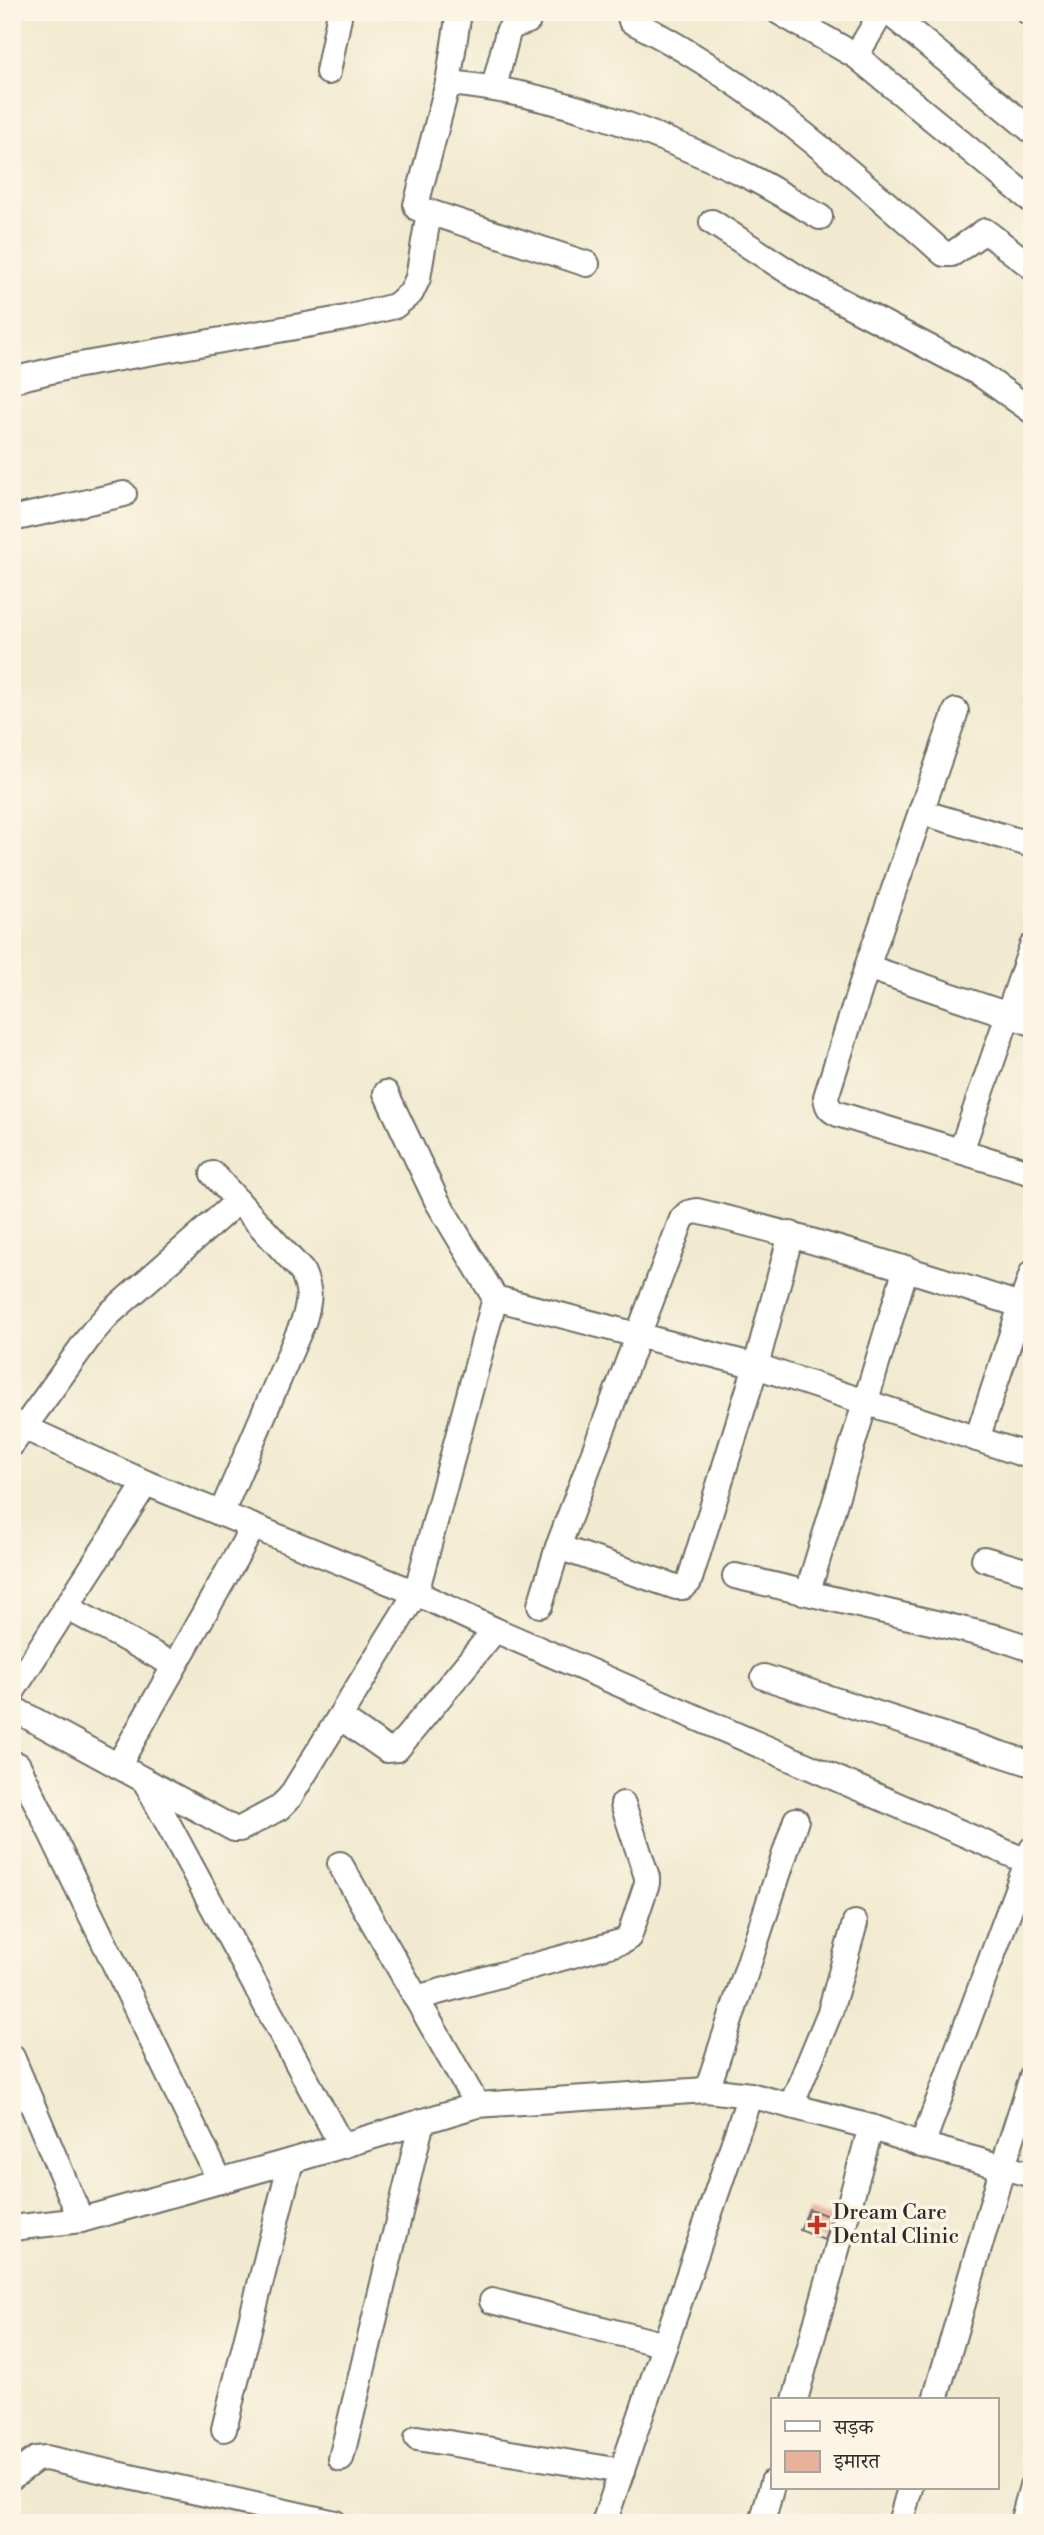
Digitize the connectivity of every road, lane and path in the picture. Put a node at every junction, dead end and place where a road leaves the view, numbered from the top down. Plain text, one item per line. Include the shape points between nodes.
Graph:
1 (340, 12) edge
2 (460, 12) edge
3 (530, 12) edge
4 (629, 12) edge
5 (779, 12) edge
6 (882, 12) edge
7 (888, 12) edge
8 (856, 56) junction
9 (328, 72) dead end
10 (448, 83) junction
11 (494, 87) junction
12 (1032, 131) edge
13 (1032, 201) edge
14 (429, 212) junction
15 (820, 217) dead end
16 (712, 222) dead end
17 (587, 264) dead end
18 (1032, 267) edge
19 (12, 380) edge
20 (1032, 411) edge
21 (124, 494) dead end
22 (12, 519) edge
23 (956, 711) dead end
24 (921, 812) junction
25 (1032, 845) edge
26 (1032, 946) edge
27 (867, 967) junction
28 (1020, 1019) edge
29 (386, 1093) dead end
30 (961, 1151) junction
31 (1032, 1173) edge
32 (213, 1174) dead end
33 (238, 1200) junction
34 (791, 1234) junction
35 (906, 1268) junction
36 (1032, 1273) edge
37 (495, 1298) junction
38 (1027, 1308) edge
39 (638, 1336) junction
40 (756, 1366) junction
41 (865, 1402) junction
42 (16, 1431) edge
43 (977, 1439) junction
44 (1032, 1457) edge
45 (146, 1483) junction
46 (221, 1514) junction
47 (253, 1527) junction
48 (558, 1547) junction
49 (984, 1559) dead end
50 (1032, 1573) edge
51 (735, 1576) dead end
52 (812, 1578) dead end
53 (416, 1593) junction
54 (540, 1605) dead end
55 (66, 1607) junction
56 (495, 1630) junction
57 (1032, 1649) edge
58 (174, 1665) junction
59 (764, 1677) dead end
60 (12, 1692) edge
61 (12, 1708) edge
62 (341, 1718) junction
63 (1032, 1764) edge
64 (18, 1765) dead end
65 (118, 1766) junction
66 (145, 1780) junction
67 (623, 1804) dead end
68 (796, 1820) dead end
69 (1029, 1855) edge
70 (340, 1864) dead end
71 (855, 1923) dead end
72 (416, 1998) junction
73 (12, 2057) edge
74 (1032, 2077) edge
75 (708, 2090) junction
76 (750, 2095) junction
77 (22, 2104) edge
78 (477, 2105) junction
79 (791, 2106) junction
80 (422, 2121) junction
81 (871, 2127) junction
82 (922, 2145) junction
83 (342, 2146) junction
84 (291, 2161) junction
85 (1003, 2166) junction
86 (1032, 2175) edge
87 (220, 2181) junction
88 (81, 2220) junction
89 (12, 2228) edge
90 (492, 2301) dead end
91 (665, 2345) junction
92 (796, 2398) edge
93 (936, 2398) edge
94 (224, 2429) dead end
95 (417, 2438) dead end
96 (341, 2459) dead end
97 (622, 2471) junction
98 (12, 2477) edge
99 (1032, 2486) edge
100 (771, 2489) edge
101 (909, 2490) edge
102 (335, 2523) edge
103 (604, 2523) edge
104 (762, 2523) edge
105 (900, 2523) edge
106 (1022, 2523) edge

1 - 9 street
2 - 10 street
3 - 11 street via 528,21 508,32
4 - 18 street via 631,21 674,42 797,128 944,254 952,254 985,232
5 - 8 street
6 - 8 street
7 - 12 street
8 - 13 street
10 - 11 street
10 - 14 street via 416,205
11 - 15 street via 637,129 751,178
14 - 17 street
14 - 19 street via 418,278 411,293 395,306
16 - 20 street via 803,281 980,374
21 - 22 street
23 - 24 street
24 - 25 street
24 - 27 street
26 - 28 street
27 - 28 street
27 - 30 street via 827,1104 838,1114
28 - 30 street
29 - 37 street via 437,1201
30 - 31 street
32 - 33 street
33 - 42 street via 108,1315
33 - 46 street via 302,1271 309,1302
34 - 35 street
34 - 39 street via 697,1211 688,1213
34 - 40 street
35 - 38 street
35 - 41 street
36 - 38 street
37 - 39 street
37 - 53 street
38 - 43 street
39 - 40 street
39 - 48 street
40 - 41 street
40 - 48 street via 683,1587
41 - 43 street
41 - 52 street
42 - 45 street
43 - 44 street
45 - 46 street
45 - 55 street
46 - 47 street
47 - 53 street
47 - 58 street
48 - 54 street
49 - 50 street
51 - 57 street
53 - 56 street
53 - 62 street
55 - 58 street
55 - 60 street
56 - 62 street via 397,1749 387,1751
56 - 69 street
58 - 65 street
59 - 63 street
61 - 65 street
62 - 66 street via 287,1802 240,1829 228,1827
64 - 87 street
65 - 66 street
66 - 83 street
67 - 72 street via 647,1877 629,1937
68 - 75 street
69 - 82 street
70 - 72 street
71 - 79 street via 835,1996
72 - 78 street
73 - 77 street
74 - 85 street
75 - 76 street
75 - 78 street
76 - 79 street
76 - 91 street
77 - 88 street
78 - 80 street
79 - 81 street
80 - 83 street
80 - 96 street
81 - 82 street
81 - 92 street
82 - 85 street
83 - 84 street
84 - 87 street
84 - 94 street
85 - 86 street
85 - 93 street
87 - 88 street
88 - 89 street
90 - 91 street
91 - 97 street
95 - 97 street
97 - 103 street
98 - 102 street via 36,2459 46,2458
99 - 106 street
100 - 104 street
101 - 105 street

